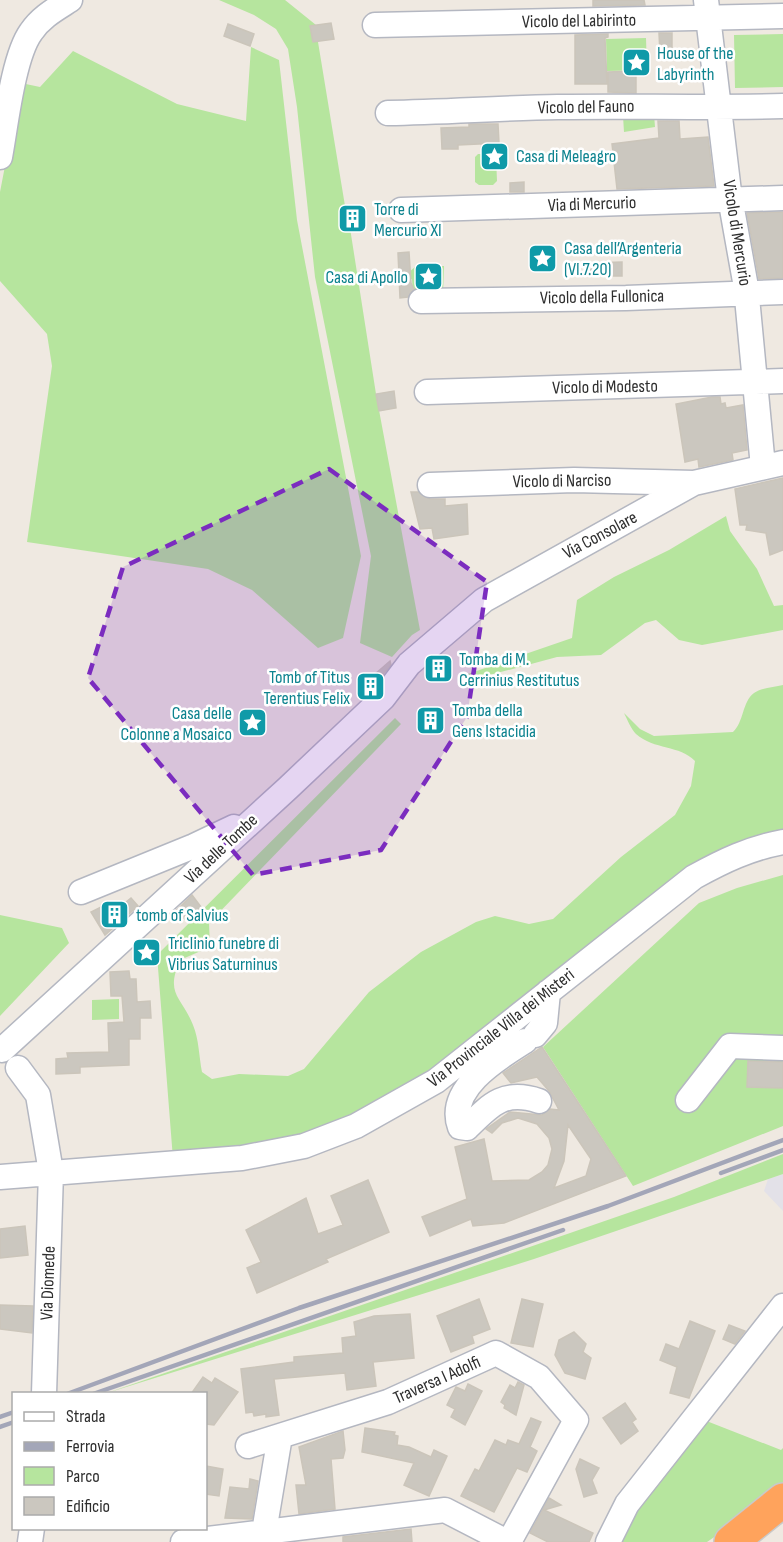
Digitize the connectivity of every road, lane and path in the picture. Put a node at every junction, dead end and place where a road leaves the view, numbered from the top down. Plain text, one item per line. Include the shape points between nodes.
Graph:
1 (70, 0) edge
2 (707, 9) edge
3 (783, 16) edge
4 (375, 25) dead end
5 (783, 106) edge
6 (719, 108) junction
7 (388, 113) dead end
8 (0, 157) edge
9 (783, 198) edge
10 (732, 200) junction
11 (401, 210) dead end
12 (746, 291) junction
13 (783, 291) edge
14 (421, 301) dead end
15 (783, 381) edge
16 (755, 382) junction
17 (427, 392) dead end
18 (773, 465) edge
19 (694, 483) junction
20 (430, 486) dead end
21 (434, 642) joint
22 (257, 815) junction
23 (783, 842) edge
24 (81, 892) dead end
25 (548, 992) junction
26 (783, 1048) edge
27 (10, 1059) joint
28 (688, 1100) dead end
29 (539, 1101) dead end
30 (51, 1173) junction
31 (0, 1177) edge
32 (783, 1306) edge
33 (44, 1392) edge
34 (280, 1436) junction
35 (248, 1446) dead end
36 (783, 1500) edge
37 (783, 1518) edge
38 (264, 1532) junction
39 (183, 1542) edge
40 (508, 1542) edge
41 (608, 1542) edge
42 (731, 1542) edge
43 (747, 1542) edge

1 - 8 street via 42,18 30,34 19,62
2 - 3 street, Vicolo del Labirinto
2 - 4 street, Vicolo del Labirinto
2 - 6 street, Vicolo di Mercurio
5 - 6 street, Vicolo del Fauno
6 - 7 street, Vicolo del Fauno via 555,107
6 - 10 street, Vicolo di Mercurio
9 - 10 street, Via di Mercurio
10 - 11 street, Via di Mercurio
10 - 12 street, Vicolo di Mercurio
12 - 13 street, Vicolo della Fullonica
12 - 14 street, Vicolo della Fullonica via 626,298
12 - 16 street, Vicolo di Mercurio
15 - 16 street, Vicolo di Modesto
16 - 17 street, Vicolo di Modesto
16 - 18 street, Vicolo di Mercurio
18 - 19 street, Via Consolare
19 - 20 street, Vicolo di Narciso via 574,480
19 - 21 street, Via Consolare via 484,600
21 - 22 street, Via delle Tombe via 409,664 383,698
22 - 24 street via 194,846
22 - 27 street, Via delle Tombe
23 - 25 street, Via Provinciale Villa dei Misteri via 725,859 694,877
25 - 29 street via 545,1023 480,1074 464,1092 457,1118 460,1127 466,1128 495,1102 523,1095
25 - 30 street, Via Provinciale Villa dei Misteri via 436,1081 356,1126 304,1146 242,1158
26 - 28 street via 730,1046
27 - 30 street, Via Diomede via 38,1095
30 - 31 street, Via Provinciale Villa dei Misteri
30 - 33 street, Via Diomede
32 - 41 street via 627,1504
34 - 35 street, Traversa I Adolfi
34 - 38 street
34 - 40 street, Traversa I Adolfi via 388,1402 496,1353 539,1377 576,1420
36 - 42 highway
37 - 43 highway
38 - 39 street, Traversa I Adolfi
38 - 40 street, Traversa I Adolfi via 445,1510

